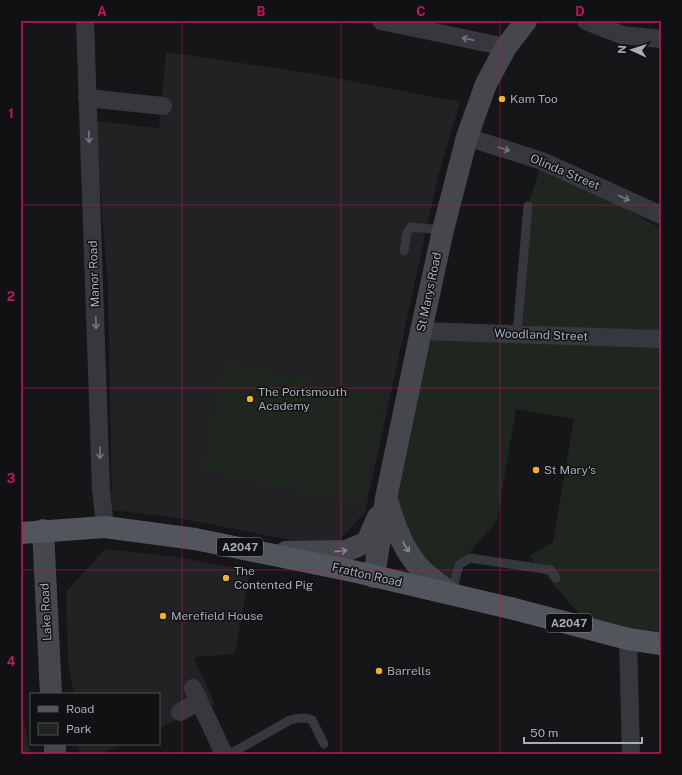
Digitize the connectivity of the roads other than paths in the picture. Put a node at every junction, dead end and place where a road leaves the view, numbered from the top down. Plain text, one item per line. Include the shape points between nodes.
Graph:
1 (85, 21) edge
2 (380, 21) edge
3 (526, 21) edge
4 (586, 21) edge
5 (661, 39) edge
6 (506, 47) junction
7 (88, 98) junction
8 (163, 106) dead end
9 (467, 137) junction
10 (528, 206) dead end
11 (661, 215) edge
12 (443, 230) junction
13 (404, 251) dead end
14 (421, 330) junction
15 (517, 334) junction
16 (661, 339) edge
17 (386, 498) junction
18 (105, 527) junction
19 (43, 530) junction
20 (21, 533) edge
21 (260, 551) junction
22 (374, 577) junction
23 (556, 578) dead end
24 (452, 594) junction
25 (628, 639) junction
26 (661, 644) edge
27 (51, 693) edge
28 (180, 712) dead end
29 (324, 744) dead end
30 (224, 754) edge
31 (230, 754) edge
32 (631, 754) edge

1 - 7 street, Manor Road
6 -> 2 street
3 - 6 street, St Marys Road
4 - 5 street via 622,35
6 - 9 street, St Marys Road via 486,84
7 - 8 street
7 -> 18 street, Manor Road via 101,489
9 -> 11 street, Olinda Street via 542,161
9 - 12 street, St Marys Road
10 - 15 lane
12 - 13 lane via 411,227 407,233
12 - 14 street, St Marys Road
14 - 15 street, Woodland Street
14 - 17 street, St Marys Road
15 - 16 street, Woodland Street
21 -> 17 street via 346,551 367,542
17 - 22 street, St Marys Road
17 -> 24 street via 397,531 408,550 424,572
18 - 19 main road, Fratton Road / A2047
18 - 21 main road, Fratton Road / A2047
19 - 20 main road, Fratton Road / A2047
19 - 27 street, Lake Road
21 - 22 main road, Fratton Road / A2047
22 - 24 main road, Fratton Road / A2047
23 - 24 lane via 551,570 470,558 459,565
24 - 25 main road, Fratton Road / A2047
25 - 26 main road, Fratton Road / A2047
25 - 32 street
28 - 30 street via 196,695
29 - 31 lane via 312,720 305,717 290,720

